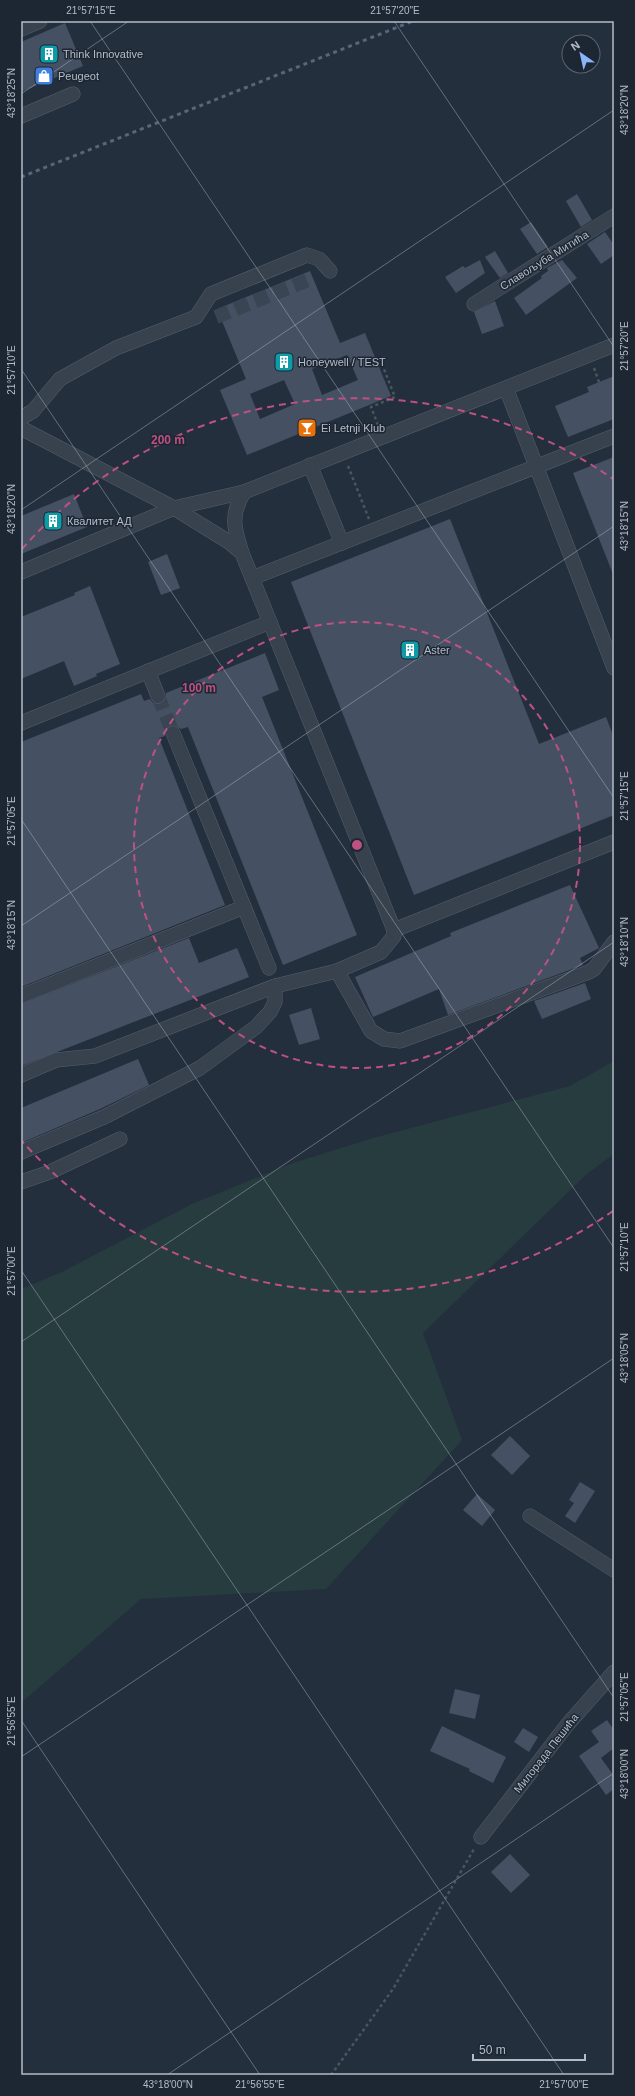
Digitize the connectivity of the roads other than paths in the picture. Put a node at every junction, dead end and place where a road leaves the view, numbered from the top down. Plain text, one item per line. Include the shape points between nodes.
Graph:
1 (40, 21) edge
2 (21, 29) edge
3 (73, 94) dead end
4 (21, 116) edge
5 (614, 216) edge
6 (330, 271) dead end
7 (474, 304) dead end
8 (614, 345) edge
9 (506, 388) junction
10 (27, 415) edge
11 (21, 428) edge
12 (35, 436) junction
13 (614, 436) edge
14 (310, 465) junction
15 (536, 466) junction
16 (244, 492) junction
17 (174, 508) junction
18 (342, 543) junction
19 (242, 553) junction
20 (21, 572) edge
21 (252, 578) junction
22 (270, 622) junction
23 (614, 668) edge
24 (148, 671) junction
25 (158, 696) tunnel mouth
26 (21, 723) edge
27 (173, 733) tunnel mouth
28 (614, 842) edge
29 (244, 907) junction
30 (394, 930) junction
31 (614, 942) edge
32 (269, 968) dead end
33 (336, 971) junction
34 (275, 986) junction
35 (21, 996) edge
36 (21, 1075) edge
37 (120, 1139) dead end
38 (21, 1152) edge
39 (21, 1182) edge
40 (530, 1516) dead end
41 (614, 1570) edge
42 (614, 1672) edge
43 (481, 1837) road end

1 - 2 street
3 - 4 street
5 - 7 street, Славољуба Митића
6 - 10 street via 319,259 307,255 211,294 196,317 116,348 60,379
8 - 9 street
9 - 14 street
9 - 15 street
10 - 12 street
11 - 12 street
12 - 17 street
13 - 15 street
14 - 16 street
14 - 18 street
15 - 18 street
15 - 23 street
16 - 17 street
16 - 19 street via 234,514 235,530
17 - 19 street
17 - 20 street
18 - 21 street
19 - 21 street
21 - 22 street
22 - 24 street
22 - 30 street
24 - 25 street
24 - 26 street
27 - 29 street
28 - 30 street
29 - 32 street
29 - 35 street
30 - 33 street via 391,942 381,952
31 - 33 street via 589,972 400,1041 384,1039 371,1031
33 - 34 street
34 - 36 street via 96,1056 56,1060
34 - 38 street via 275,1002 270,1012 256,1027 200,1068 104,1117
37 - 39 street via 50,1172
40 - 41 street
42 - 43 street, Милорада Пешића via 567,1725

